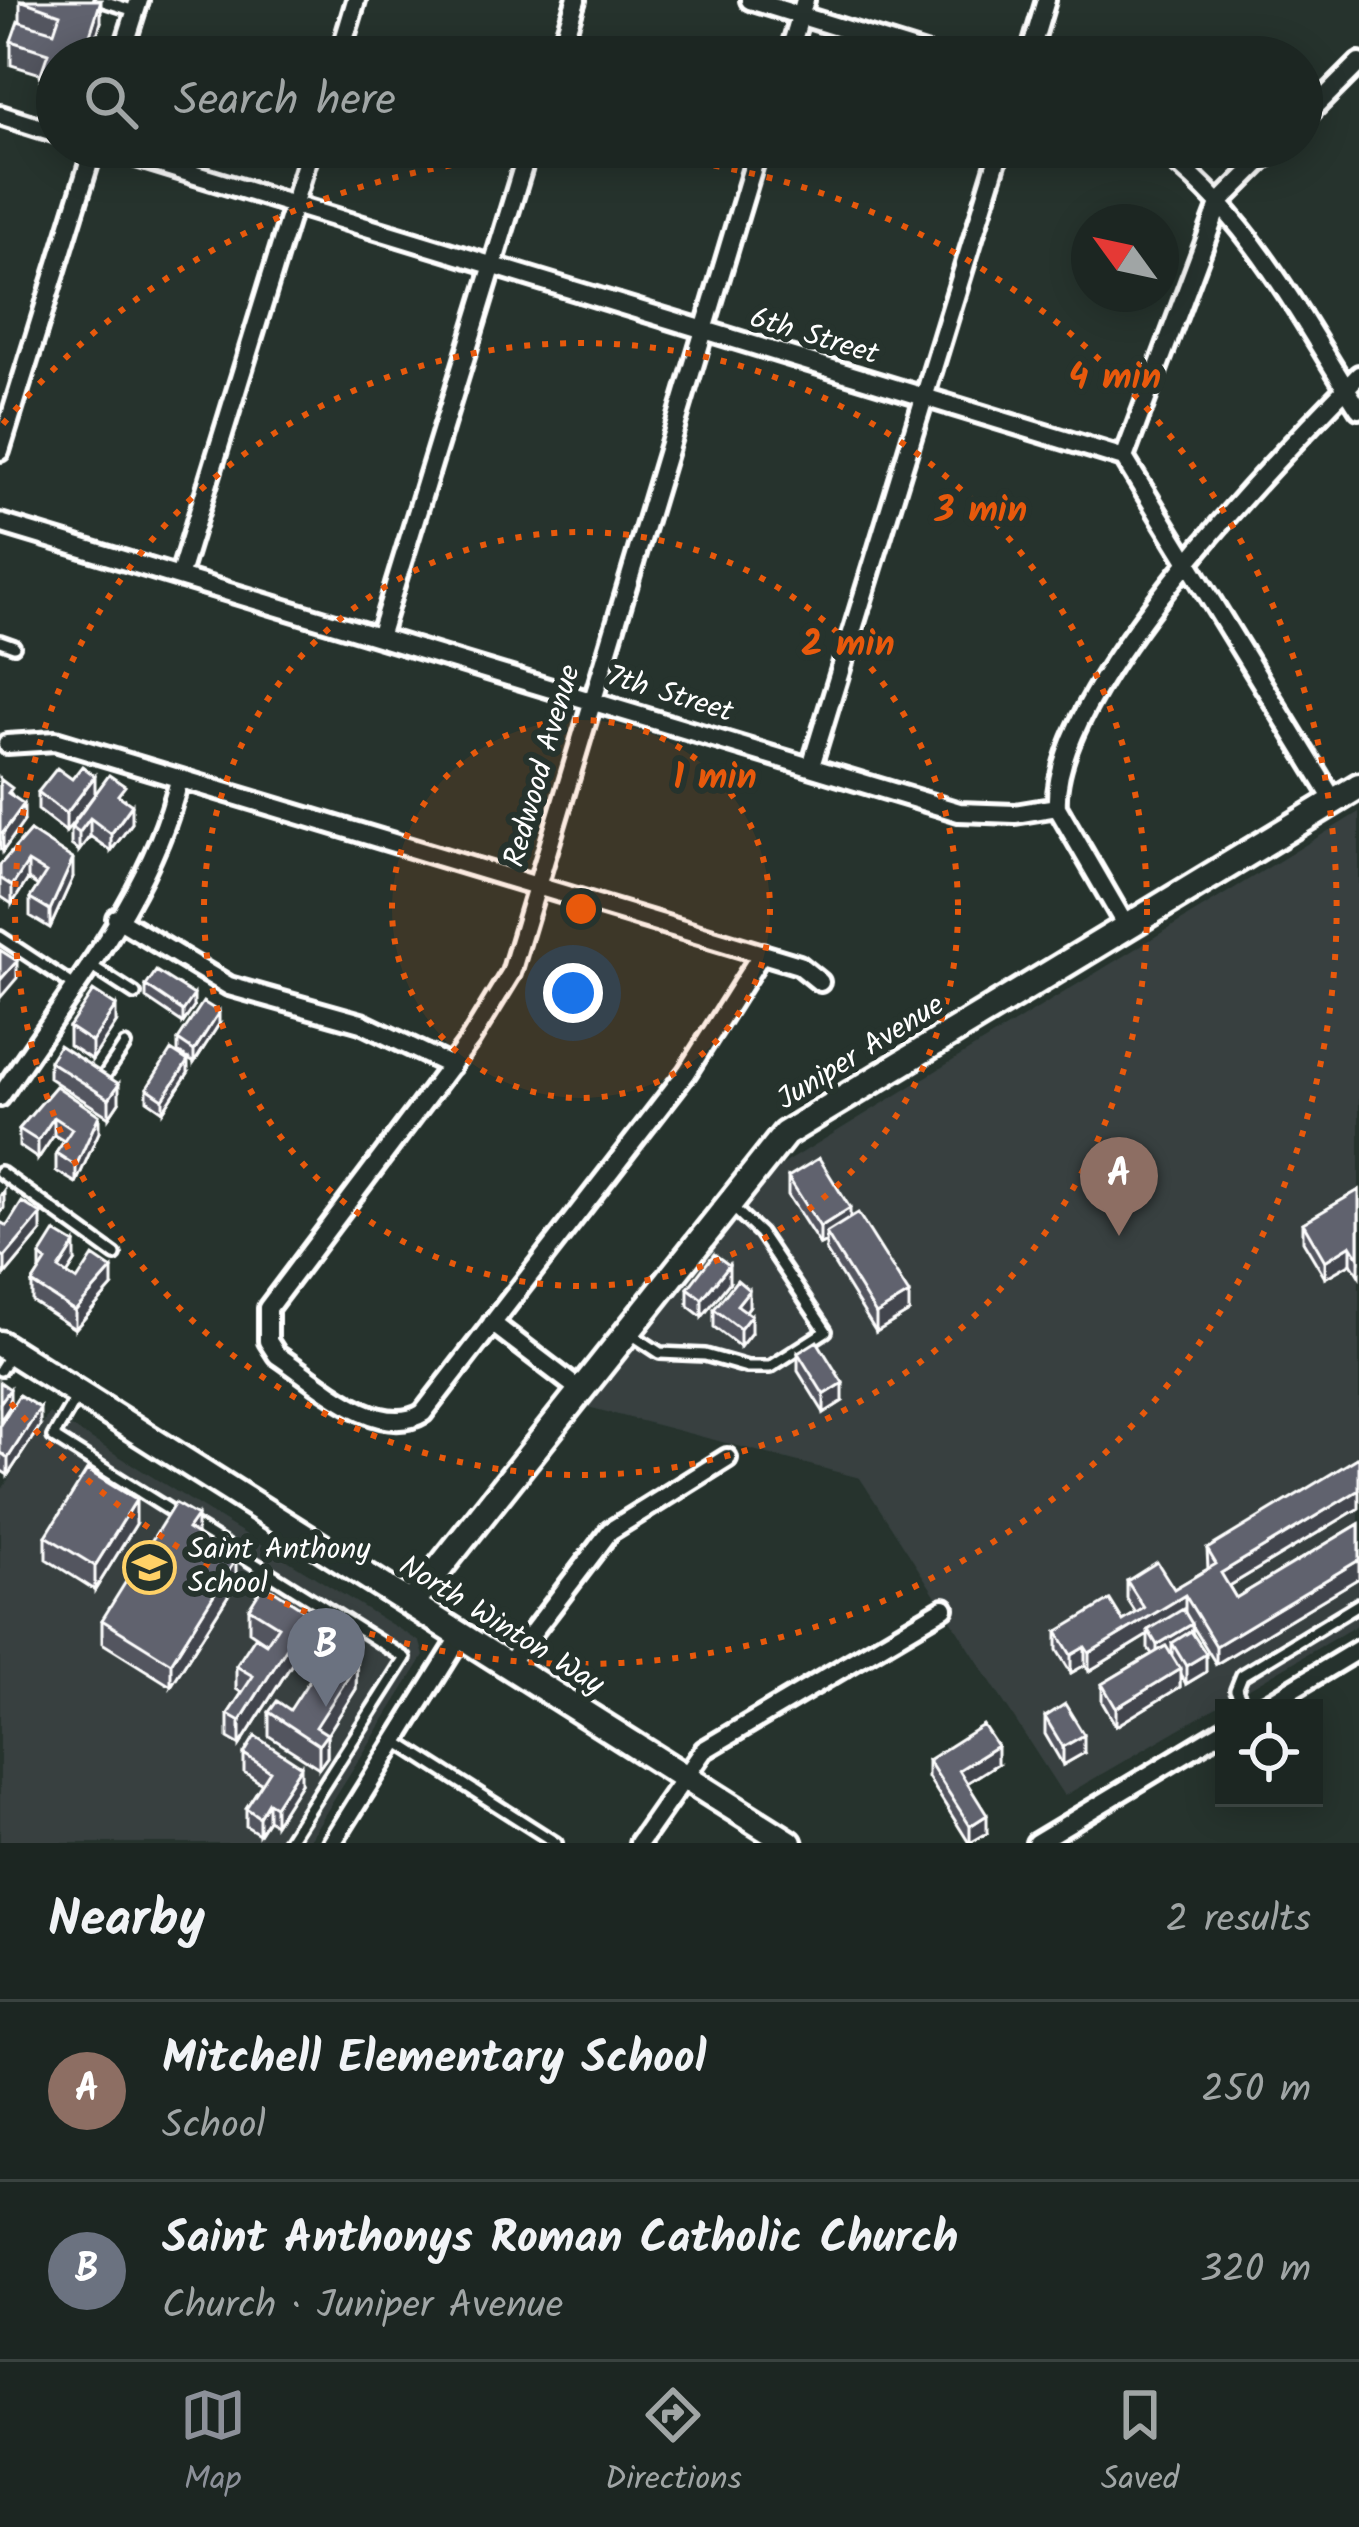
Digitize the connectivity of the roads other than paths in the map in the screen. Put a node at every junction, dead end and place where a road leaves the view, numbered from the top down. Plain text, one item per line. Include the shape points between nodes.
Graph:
1 (100, 0) edge
2 (356, 0) edge
3 (576, 0) edge
4 (750, 0) edge
5 (1046, 0) edge
6 (137, 6) edge
7 (803, 8) edge
8 (128, 36) edge
9 (345, 36) edge
10 (565, 36) edge
11 (878, 36) edge
12 (1035, 36) edge
13 (1359, 63) edge
14 (1323, 99) edge
15 (0, 115) edge
16 (36, 126) edge
17 (88, 168) edge
18 (171, 168) edge
19 (305, 168) edge
20 (523, 168) edge
21 (752, 168) edge
22 (995, 168) edge
23 (1180, 168) edge
24 (1255, 168) edge
25 (1220, 202) junction
26 (293, 206) junction
27 (492, 266) junction
28 (702, 330) junction
29 (1352, 382) edge
30 (923, 400) junction
31 (1359, 409) edge
32 (0, 452) edge
33 (1124, 458) junction
34 (0, 523) edge
35 (1190, 565) junction
36 (180, 574) junction
37 (380, 634) junction
38 (0, 641) edge
39 (14, 646) dead end
40 (591, 699) junction
41 (7, 743) dead end
42 (811, 766) junction
43 (179, 780) junction
44 (1359, 786) edge
45 (1334, 801) junction
46 (1057, 807) junction
47 (537, 882) junction
48 (116, 918) junction
49 (1126, 926) junction
50 (0, 937) edge
51 (761, 953) junction
52 (87, 963) junction
53 (820, 982) dead end
54 (73, 985) junction
55 (135, 994) dead end
56 (38, 1039) junction
57 (124, 1045) dead end
58 (55, 1051) edge
59 (451, 1066) junction
60 (87, 1072) edge
61 (0, 1096) edge
62 (0, 1172) edge
63 (730, 1204) junction
64 (115, 1256) dead end
65 (493, 1323) junction
66 (628, 1331) junction
67 (4, 1355) edge
68 (580, 1391) junction
69 (78, 1394) junction
70 (727, 1458) dead end
71 (411, 1604) junction
72 (1359, 1604) edge
73 (944, 1608) dead end
74 (461, 1636) junction
75 (1359, 1649) edge
76 (507, 1666) junction
77 (1240, 1699) edge
78 (1276, 1699) edge
79 (1215, 1735) edge
80 (396, 1741) junction
81 (681, 1775) junction
82 (287, 1843) edge
83 (332, 1843) edge
84 (556, 1843) edge
85 (639, 1843) edge
86 (789, 1843) edge
87 (1036, 1843) edge

1 - 6 lane
2 - 9 street
3 - 10 street
4 - 7 street
5 - 12 street
6 - 8 street
7 - 11 street
13 - 14 street
15 - 16 street
17 - 32 street
18 - 26 street, 6th Street
19 - 26 street
20 - 27 street
21 - 28 street, Redwood Avenue
22 - 30 street
23 - 25 street
24 - 25 street
25 - 29 street
25 - 33 street
26 - 27 street, 6th Street
26 - 36 street
27 - 28 street, 6th Street
27 - 37 street
28 - 30 street, 6th Street
28 - 40 street, Redwood Avenue
29 - 31 street
29 - 35 street via 1252,484
30 - 33 street, 6th Street
30 - 42 street
33 - 35 street
34 - 36 street, 7th Street
35 - 45 street
35 - 46 street via 1097,684 1055,784
36 - 37 street, 7th Street
37 - 40 street, 7th Street
38 - 39 lane
40 - 42 street, 7th Street
40 - 47 street, Redwood Avenue
41 - 43 street via 55,741
42 - 46 street, 7th Street via 959,812
43 - 47 street
43 - 48 street via 168,826
44 - 45 street, Juniper Avenue
45 - 49 street, Juniper Avenue
46 - 49 street
47 - 51 street
47 - 59 street, Redwood Avenue via 499,1000
48 - 52 street
48 - 59 street via 229,986 361,1023
49 - 63 street, Juniper Avenue via 784,1135
50 - 54 lane
51 - 53 street
51 - 65 street via 687,1072
52 - 54 street
52 - 55 lane
54 - 56 street
56 - 58 lane
56 - 61 street
57 - 60 lane via 101,1081
59 - 65 street, Redwood Avenue via 268,1308 268,1341 277,1355 394,1423 423,1413
62 - 64 lane
63 - 66 street, Juniper Avenue
63 - 66 lane via 760,1233 826,1331 770,1367 660,1353
65 - 68 street
66 - 68 street, Juniper Avenue
67 - 69 street, North Winton Way
68 - 71 street, Juniper Avenue
69 - 71 street, North Winton Way
69 - 82 lane via 52,1437 405,1658
70 - 76 street via 610,1532
71 - 74 street, North Winton Way
72 - 77 lane via 1242,1675
73 - 81 street via 704,1750
74 - 76 street, North Winton Way
74 - 80 street
75 - 78 street
76 - 81 street, North Winton Way
79 - 87 street
80 - 83 street
80 - 84 lane
81 - 85 street
81 - 86 street, North Winton Way

